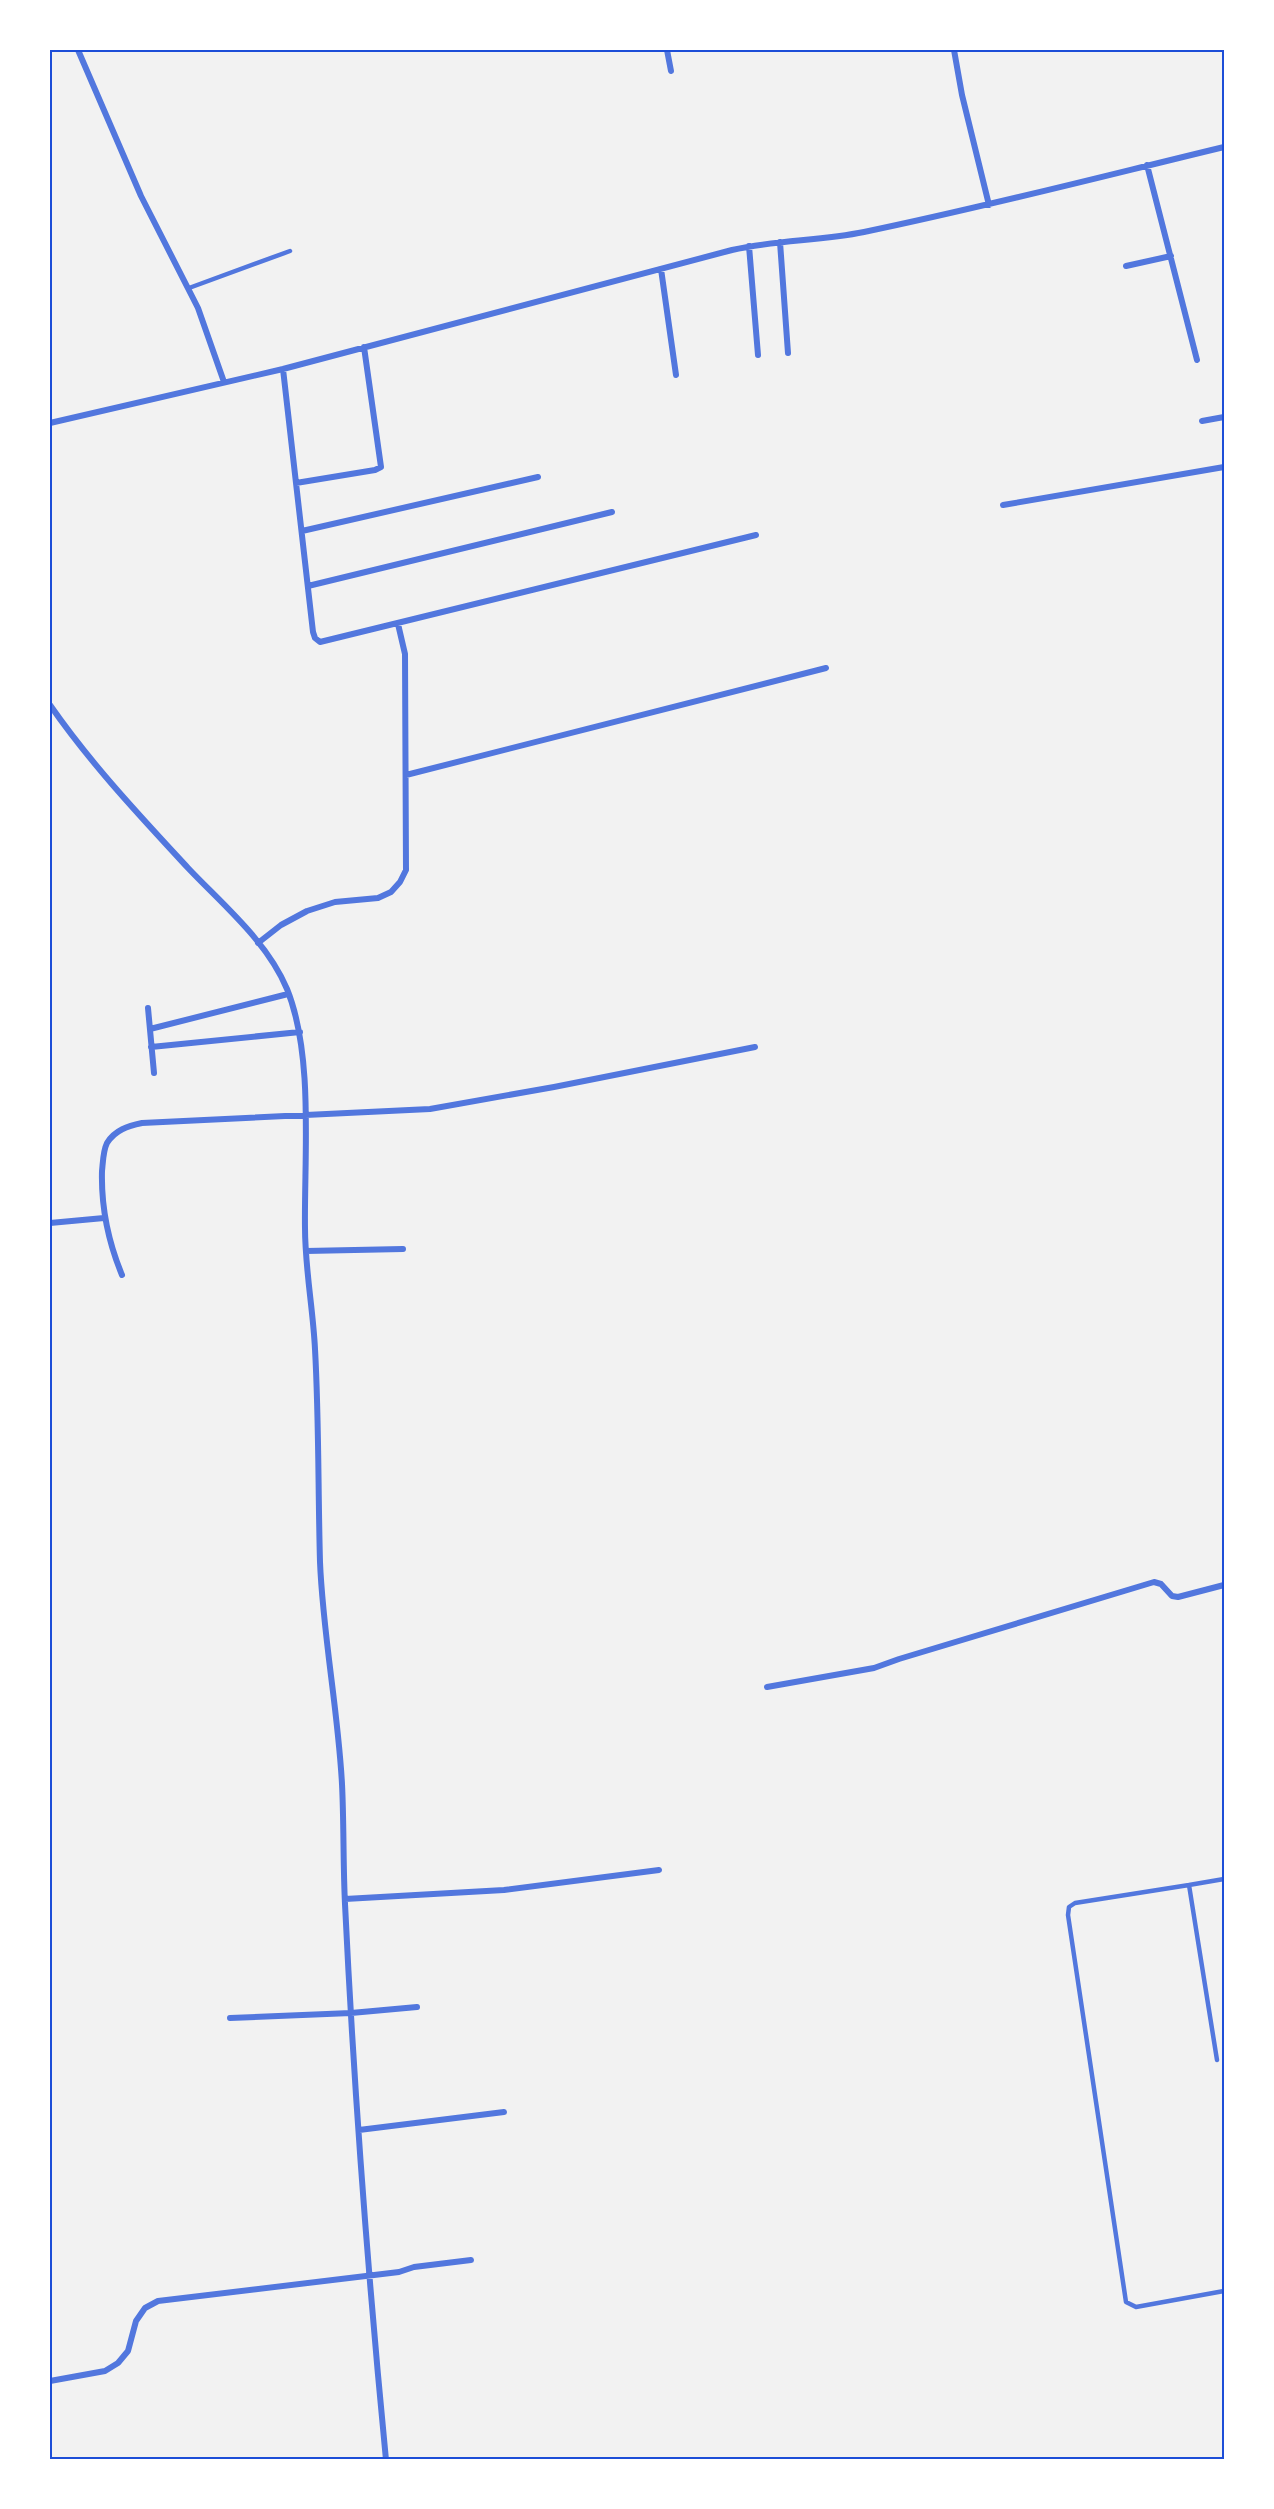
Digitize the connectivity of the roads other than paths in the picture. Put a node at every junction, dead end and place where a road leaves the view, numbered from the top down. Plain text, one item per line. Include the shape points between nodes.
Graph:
1 (78, 50) edge
2 (667, 50) edge
3 (954, 50) edge
4 (671, 71) dead end
5 (1224, 147) edge
6 (1147, 165) junction
7 (989, 205) junction
8 (780, 242) junction
9 (749, 246) junction
10 (290, 251) dead end
11 (1171, 256) junction
12 (1126, 266) dead end
13 (661, 269) junction
14 (189, 288) junction
15 (364, 347) junction
16 (788, 353) dead end
17 (758, 355) dead end
18 (1197, 360) dead end
19 (283, 369) junction
20 (676, 375) dead end
21 (224, 382) junction
22 (1224, 417) edge
23 (1202, 421) dead end
24 (50, 423) edge
25 (1224, 467) edge
26 (538, 477) dead end
27 (296, 483) junction
28 (1003, 505) dead end
29 (612, 512) dead end
30 (302, 531) junction
31 (756, 535) dead end
32 (308, 586) junction
33 (398, 624) junction
34 (826, 668) dead end
35 (50, 705) edge
36 (406, 775) junction
37 (258, 943) junction
38 (288, 994) junction
39 (148, 1008) dead end
40 (150, 1029) junction
41 (300, 1032) junction
42 (152, 1047) junction
43 (754, 1047) dead end
44 (154, 1073) dead end
45 (304, 1117) junction
46 (104, 1218) junction
47 (50, 1223) edge
48 (403, 1249) dead end
49 (306, 1251) junction
50 (122, 1275) dead end
51 (1224, 1585) edge
52 (767, 1687) dead end
53 (659, 1870) dead end
54 (1224, 1879) edge
55 (1189, 1885) junction
56 (345, 1899) junction
57 (417, 2007) dead end
58 (351, 2013) junction
59 (230, 2018) dead end
60 (1217, 2060) dead end
61 (504, 2112) dead end
62 (359, 2130) junction
63 (471, 2260) dead end
64 (368, 2276) junction
65 (1224, 2291) edge
66 (50, 2381) edge
67 (386, 2460) edge

1 - 14 street via 141,196
2 - 4 street
3 - 7 street
5 - 6 street
6 - 7 street
6 - 11 street
7 - 8 street via 833,238
8 - 9 street
8 - 16 street
9 - 13 street
9 - 17 street
10 - 14 lane
11 - 12 street
11 - 18 street
13 - 15 street
13 - 20 street
14 - 21 street
15 - 19 street
15 - 27 street via 381,466
19 - 21 street
19 - 27 street
21 - 24 street
22 - 23 street
25 - 28 street
26 - 30 street
27 - 30 street
29 - 32 street
30 - 32 street
31 - 33 street
32 - 33 street via 315,638 320,642
33 - 36 street via 405,654
34 - 36 street
35 - 37 street via 121,796
36 - 37 street via 406,870 400,882 378,898 335,902 307,911
37 - 38 street
38 - 40 street
38 - 41 street
39 - 40 street
40 - 42 street
41 - 42 street
41 - 45 street
42 - 44 street
43 - 45 street via 454,1105
45 - 46 street via 128,1126 106,1144
45 - 49 street
46 - 47 street
46 - 50 street
48 - 49 street
49 - 56 street via 315,1342 320,1566 340,1763
51 - 52 street via 1178,1597 1154,1582 881,1666
53 - 56 street via 504,1890
54 - 55 lane
55 - 60 lane
55 - 65 lane via 1075,1903 1068,1915 1126,2302 1136,2307
56 - 58 street
57 - 58 street
58 - 59 street
58 - 62 street
61 - 62 street
62 - 64 street
63 - 64 street
64 - 66 street via 158,2301 145,2308 136,2321 128,2350 118,2363 105,2371
64 - 67 street

